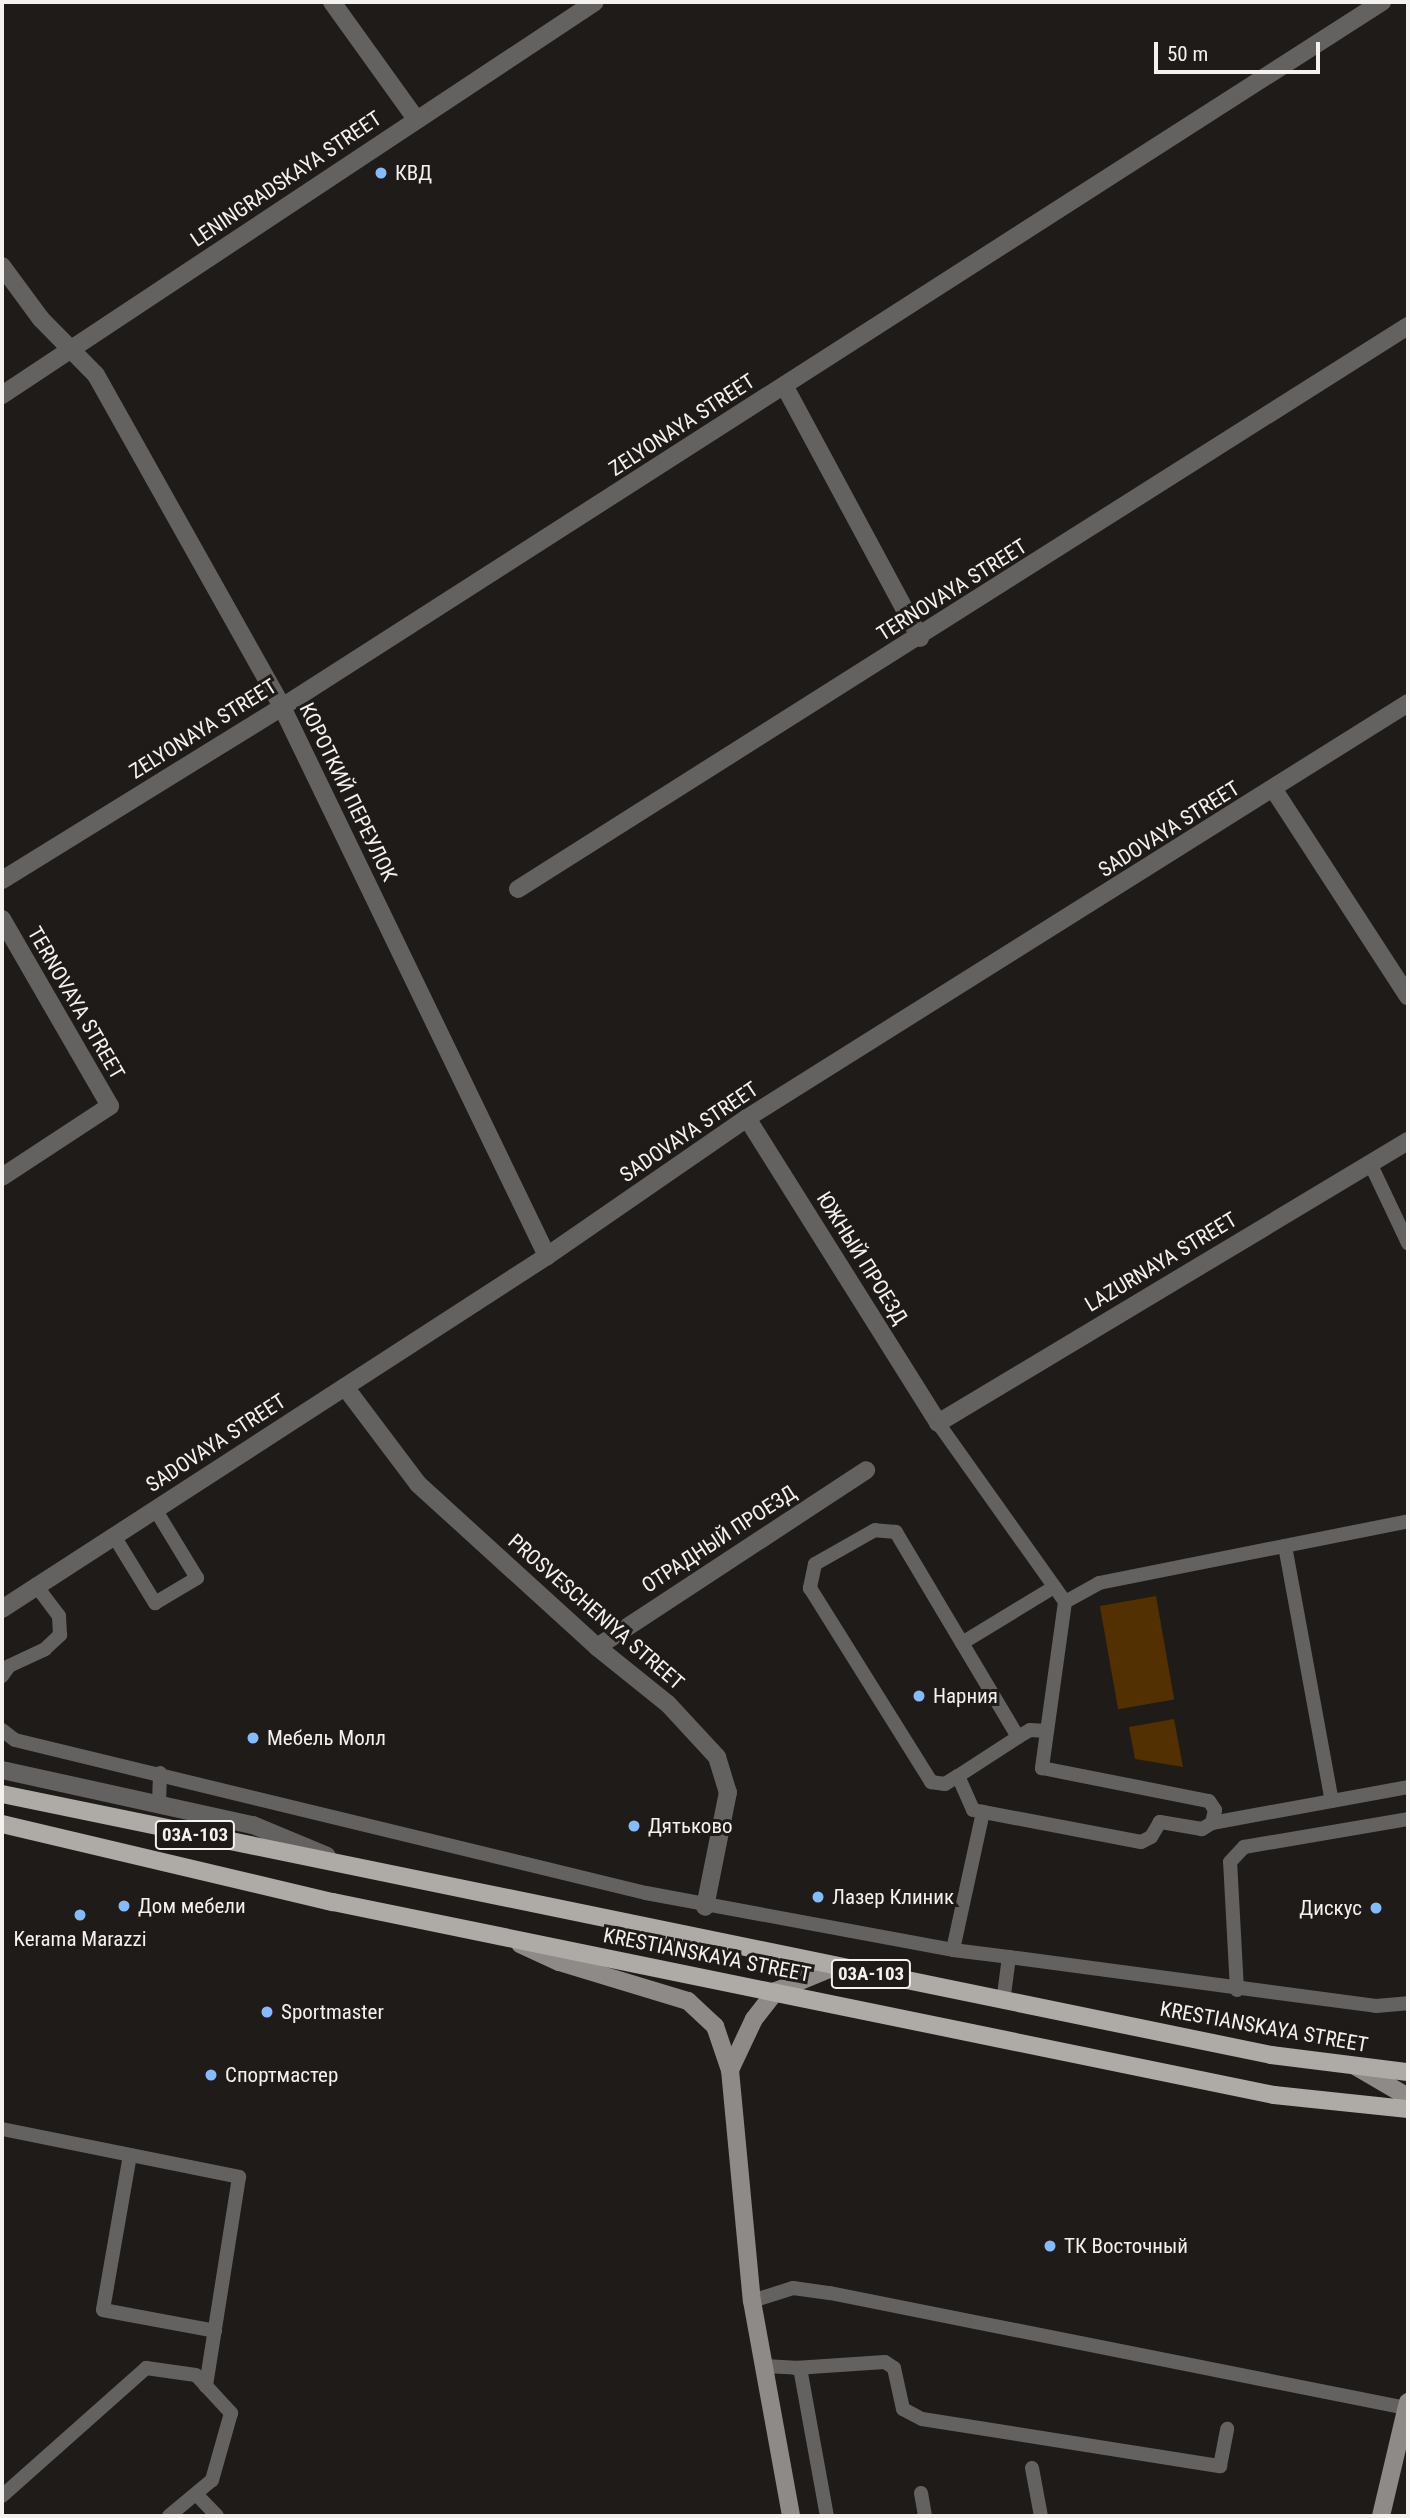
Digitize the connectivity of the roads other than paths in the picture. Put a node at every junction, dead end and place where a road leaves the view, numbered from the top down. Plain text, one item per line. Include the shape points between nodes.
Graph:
1 (332, 2) edge
2 (595, 2) edge
3 (1382, 2) edge
4 (416, 119) junction
5 (2, 266) edge
6 (1408, 326) edge
7 (72, 350) junction
8 (785, 387) junction
9 (2, 395) edge
10 (920, 638) junction
11 (1408, 703) edge
12 (282, 707) junction
13 (1274, 790) junction
14 (2, 880) edge
15 (518, 889) dead end
16 (2, 919) edge
17 (1408, 996) edge
18 (747, 1118) junction
19 (1408, 1141) edge
20 (1370, 1163) junction
21 (2, 1177) edge
22 (1408, 1243) edge
23 (547, 1256) junction
24 (345, 1387) junction
25 (938, 1423) junction
26 (866, 1470) dead end
27 (155, 1509) junction
28 (1408, 1521) edge
29 (114, 1536) junction
30 (1285, 1546) junction
31 (36, 1585) junction
32 (1054, 1587) junction
33 (1065, 1602) junction
34 (2, 1609) edge
35 (962, 1643) junction
36 (597, 1647) junction
37 (2, 1676) edge
38 (2, 1730) edge
39 (1047, 1731) junction
40 (1018, 1737) junction
41 (2, 1770) edge
42 (160, 1773) junction
43 (958, 1776) junction
44 (1408, 1787) edge
45 (2, 1794) edge
46 (1332, 1801) junction
47 (159, 1803) junction
48 (984, 1812) junction
49 (1408, 1819) edge
50 (1212, 1823) junction
51 (2, 1824) edge
52 (360, 1870) junction
53 (705, 1906) junction
54 (508, 1938) junction
55 (953, 1950) junction
56 (1009, 1957) junction
57 (834, 1967) junction
58 (1237, 1990) junction
59 (776, 1991) junction
60 (1003, 2001) junction
61 (1408, 2003) edge
62 (1355, 2066) junction
63 (730, 2070) junction
64 (1408, 2072) edge
65 (1408, 2097) edge
66 (1408, 2109) edge
67 (2, 2129) edge
68 (130, 2155) junction
69 (752, 2301) junction
70 (215, 2331) junction
71 (764, 2366) junction
72 (795, 2368) junction
73 (206, 2386) junction
74 (1407, 2405) edge
75 (1227, 2429) dead end
76 (1032, 2468) dead end
77 (921, 2493) dead end
78 (196, 2494) junction
79 (2, 2496) edge
80 (169, 2516) edge
81 (216, 2516) edge
82 (791, 2516) edge
83 (827, 2516) edge
84 (925, 2516) edge
85 (1041, 2516) edge
86 (1381, 2516) edge

1 - 4 street
2 - 4 street, LENINGRADSKAYA STREET
3 - 8 street, ZELYONAYA STREET
4 - 7 street, LENINGRADSKAYA STREET
5 - 7 street, КОРОТКИЙ ПЕРЕУЛОК via 41,319
6 - 10 street, TERNOVAYA STREET
7 - 9 street, LENINGRADSKAYA STREET
7 - 12 street, КОРОТКИЙ ПЕРЕУЛОК via 96,375
8 - 10 street
8 - 12 street, ZELYONAYA STREET
10 - 15 street, TERNOVAYA STREET
11 - 13 street, SADOVAYA STREET
12 - 14 street, ZELYONAYA STREET
12 - 23 street, КОРОТКИЙ ПЕРЕУЛОК
13 - 17 street
13 - 18 street, SADOVAYA STREET
16 - 21 street, TERNOVAYA STREET via 110,1106
18 - 23 street, SADOVAYA STREET
18 - 25 street, ЮЖНЫЙ ПРОЕЗД
19 - 20 street, LAZURNAYA STREET
20 - 22 lane
20 - 25 street, LAZURNAYA STREET
23 - 24 street, SADOVAYA STREET
24 - 27 street, SADOVAYA STREET
24 - 36 street, PROSVESCHENIYA STREET via 418,1484
25 - 32 lane
26 - 36 street, ОТРАДНЫЙ ПРОЕЗД
27 - 29 street, SADOVAYA STREET
27 - 29 lane via 197,1578 155,1603
28 - 30 lane
29 - 31 street, SADOVAYA STREET
30 - 33 lane via 1099,1583
30 - 46 lane
31 - 34 street, SADOVAYA STREET
31 - 37 lane via 59,1616 60,1635 45,1649 9,1666
32 - 33 lane
32 - 35 lane
33 - 39 lane
35 - 40 lane
35 - 43 lane via 896,1532 875,1530 815,1564 810,1588 931,1782 945,1784
36 - 53 street, PROSVESCHENIYA STREET via 668,1704 717,1757 729,1792
38 - 42 lane via 15,1740
39 - 40 lane via 1030,1730
39 - 50 lane via 1042,1768 1209,1801 1215,1810
40 - 43 lane
41 - 47 street
42 - 47 lane
42 - 53 lane
43 - 48 lane via 973,1810
44 - 46 lane
45 - 52 main road, KRESTIANSKAYA STREET / 03А-103
46 - 50 lane
47 - 52 street via 253,1825
48 - 50 lane via 1140,1842 1152,1837 1160,1822 1202,1829
48 - 55 lane
49 - 58 lane via 1244,1847 1230,1862
51 - 54 main road, KRESTIANSKAYA STREET / 03А-103
52 - 57 main road, KRESTIANSKAYA STREET / 03А-103
53 - 55 lane
54 - 59 main road, KRESTIANSKAYA STREET / 03А-103
54 - 63 main road via 559,1962 688,2001 715,2026
55 - 56 lane
56 - 58 lane
56 - 60 lane
57 - 59 main road
57 - 60 main road, KRESTIANSKAYA STREET / 03А-103
58 - 61 lane via 1376,2006
59 - 63 main road via 754,2019
59 - 66 main road, KRESTIANSKAYA STREET / 03А-103 via 1274,2095
60 - 62 main road, KRESTIANSKAYA STREET / 03А-103 via 1271,2055
62 - 64 main road, KRESTIANSKAYA STREET / 03А-103
62 - 65 main road
63 - 69 main road
67 - 68 lane
68 - 70 lane via 239,2177
68 - 70 lane via 103,2310
69 - 71 main road
69 - 74 lane via 793,2288 830,2293
70 - 73 lane
71 - 72 lane
71 - 82 main road
72 - 75 lane via 885,2362 894,2368 903,2409 922,2419 1220,2466
72 - 83 lane via 800,2368
73 - 78 lane via 231,2413 212,2480
73 - 79 lane via 196,2375 146,2368
74 - 86 main road
76 - 85 lane
77 - 84 lane
78 - 80 lane
78 - 81 lane

